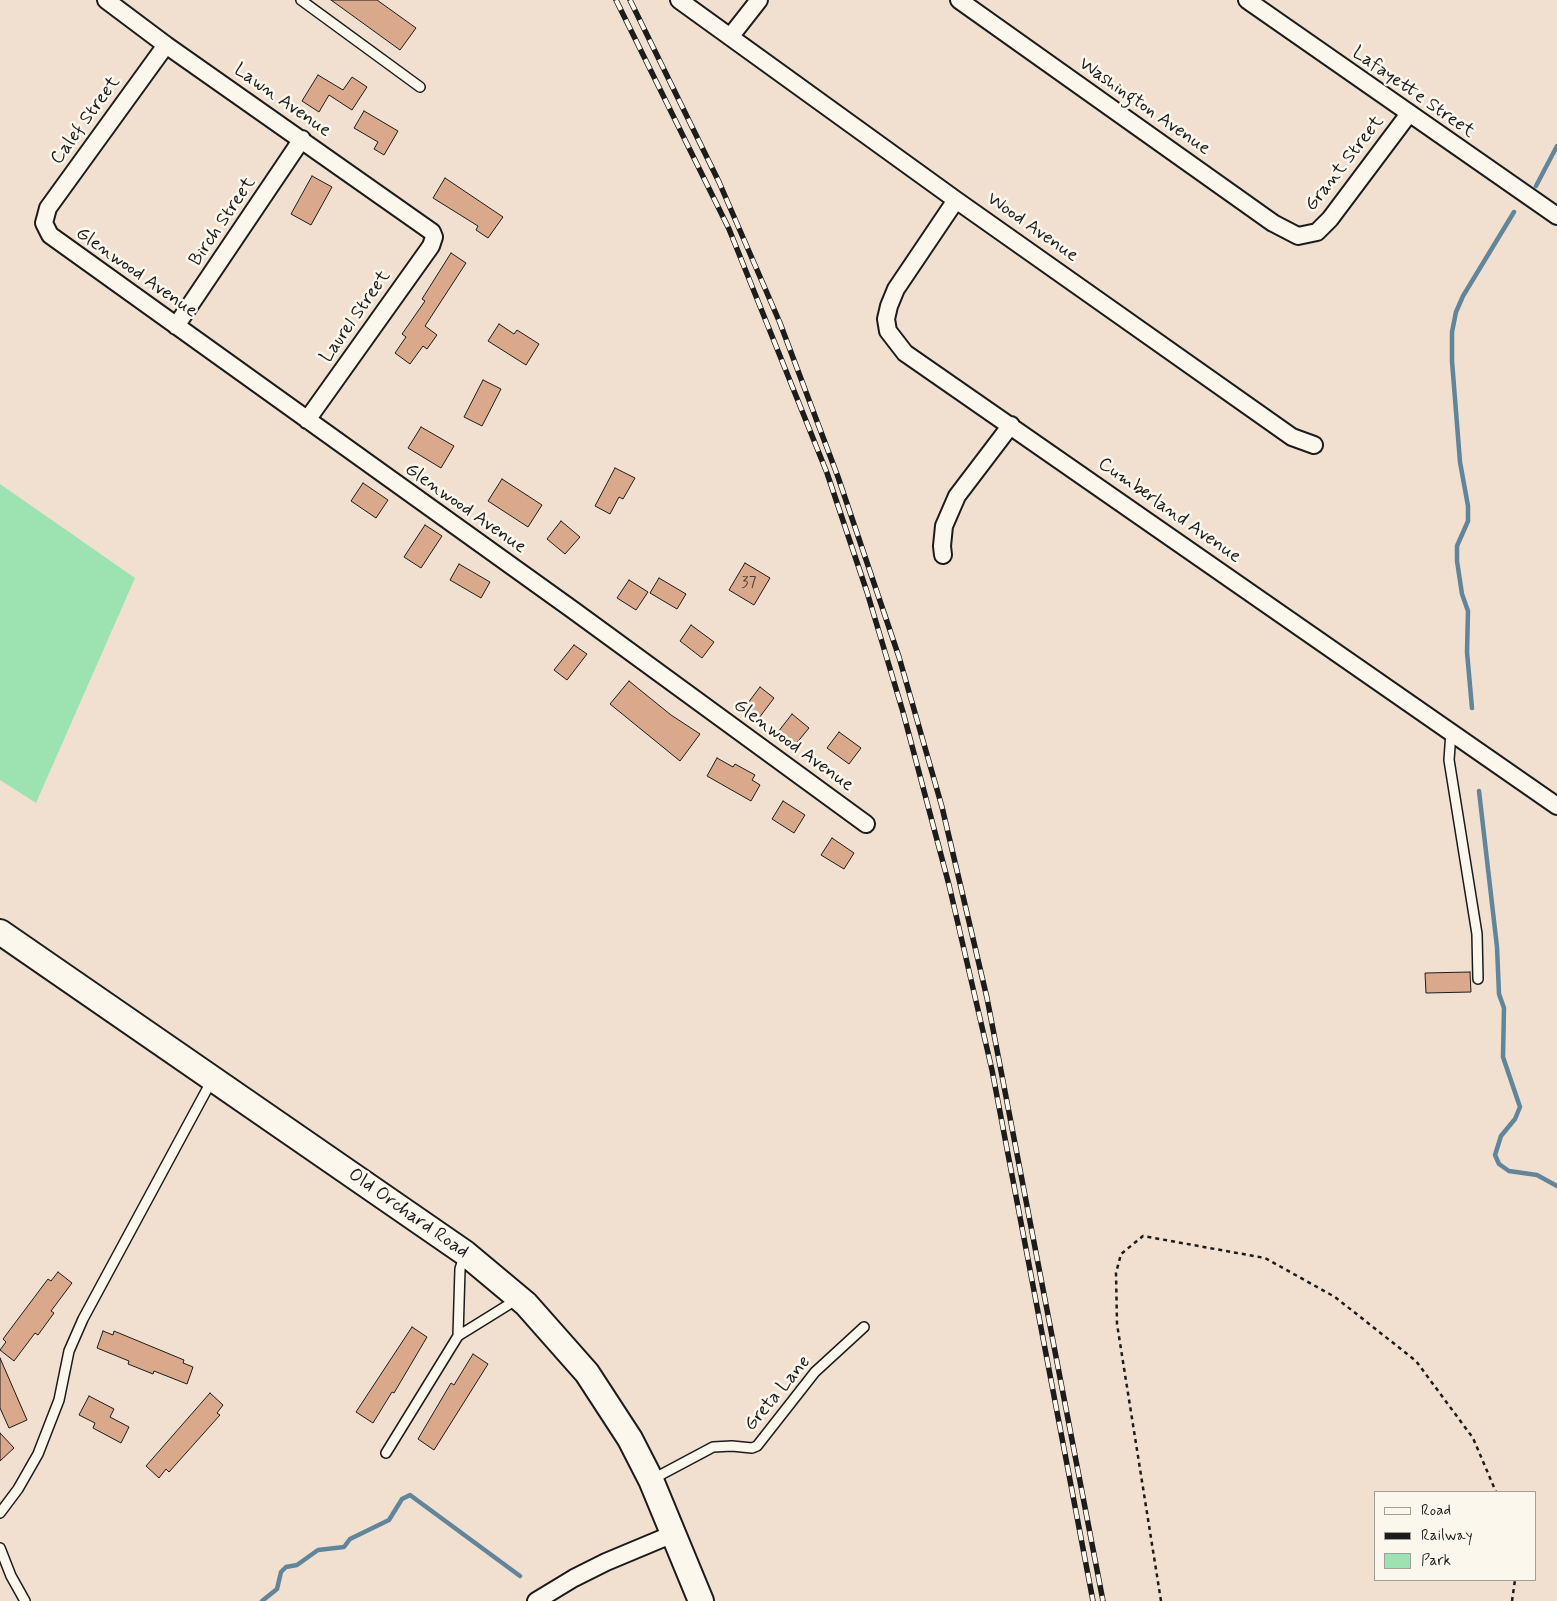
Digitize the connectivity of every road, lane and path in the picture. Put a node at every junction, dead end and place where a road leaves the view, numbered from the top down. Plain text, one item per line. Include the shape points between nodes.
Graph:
1 (106, 0) edge
2 (301, 0) edge
3 (679, 0) edge
4 (759, 0) edge
5 (959, 0) edge
6 (1247, 0) edge
7 (730, 37) junction
8 (166, 45) junction
9 (420, 87) dead end
10 (1408, 114) junction
11 (302, 139) junction
12 (956, 200) junction
13 (1557, 216) edge
14 (44, 223) joint
15 (1310, 235) joint
16 (434, 236) joint
17 (176, 326) junction
18 (307, 420) junction
19 (1010, 425) junction
20 (1314, 445) dead end
21 (943, 555) dead end
22 (1451, 732) junction
23 (1557, 806) edge
24 (870, 820) dead end
25 (0, 932) edge
26 (1478, 978) dead end
27 (214, 1078) junction
28 (465, 1253) junction
29 (517, 1296) junction
30 (864, 1327) dead end
31 (458, 1336) junction
32 (386, 1453) dead end
33 (651, 1480) junction
34 (1496, 1491) edge
35 (0, 1513) edge
36 (673, 1534) junction
37 (0, 1548) edge
38 (1515, 1581) edge
39 (25, 1601) edge
40 (536, 1601) edge
41 (701, 1601) edge
42 (1161, 1601) edge
43 (1512, 1601) edge

1 - 8 street, Lawn Avenue
2 - 9 lane
3 - 7 street, Wood Avenue
4 - 7 street
5 - 15 street, Washington Avenue via 1273,223 1298,236
6 - 10 street, Lafayette Street
7 - 12 street, Wood Avenue
8 - 11 street, Lawn Avenue
8 - 14 street, Calef Street via 48,208
10 - 13 street, Lafayette Street
10 - 15 street, Grant Street via 1338,210 1324,226
11 - 16 street, Lawn Avenue via 429,229
11 - 17 street, Birch Street
12 - 19 street, Cumberland Avenue via 896,289 887,313 887,325 893,339 905,353
12 - 20 street, Wood Avenue via 1292,437
14 - 17 street, Glenwood Avenue via 54,239
16 - 18 street, Laurel Street via 431,246
17 - 18 street, Glenwood Avenue
18 - 24 street, Glenwood Avenue
19 - 21 street via 957,496 944,526
19 - 22 street, Cumberland Avenue
22 - 23 street, Cumberland Avenue
22 - 26 lane via 1449,760 1477,934
25 - 27 street, Old Orchard Road
27 - 28 street, Old Orchard Road
27 - 35 lane via 83,1319 69,1351 58,1400 40,1448 28,1473
28 - 29 street, Old Orchard Road
28 - 31 lane via 460,1269
29 - 31 lane
29 - 33 street, Old Orchard Road via 555,1335 599,1389
30 - 33 lane, Greta Lane via 814,1372 757,1446 713,1447
31 - 32 lane
33 - 36 street, Old Orchard Road
34 - 42 path via 1473,1438 1416,1361 1335,1297 1265,1258 1143,1236 1121,1254 1116,1273 1117,1324
36 - 40 street via 590,1570
36 - 41 street, Old Orchard Road
37 - 39 lane
38 - 43 path

